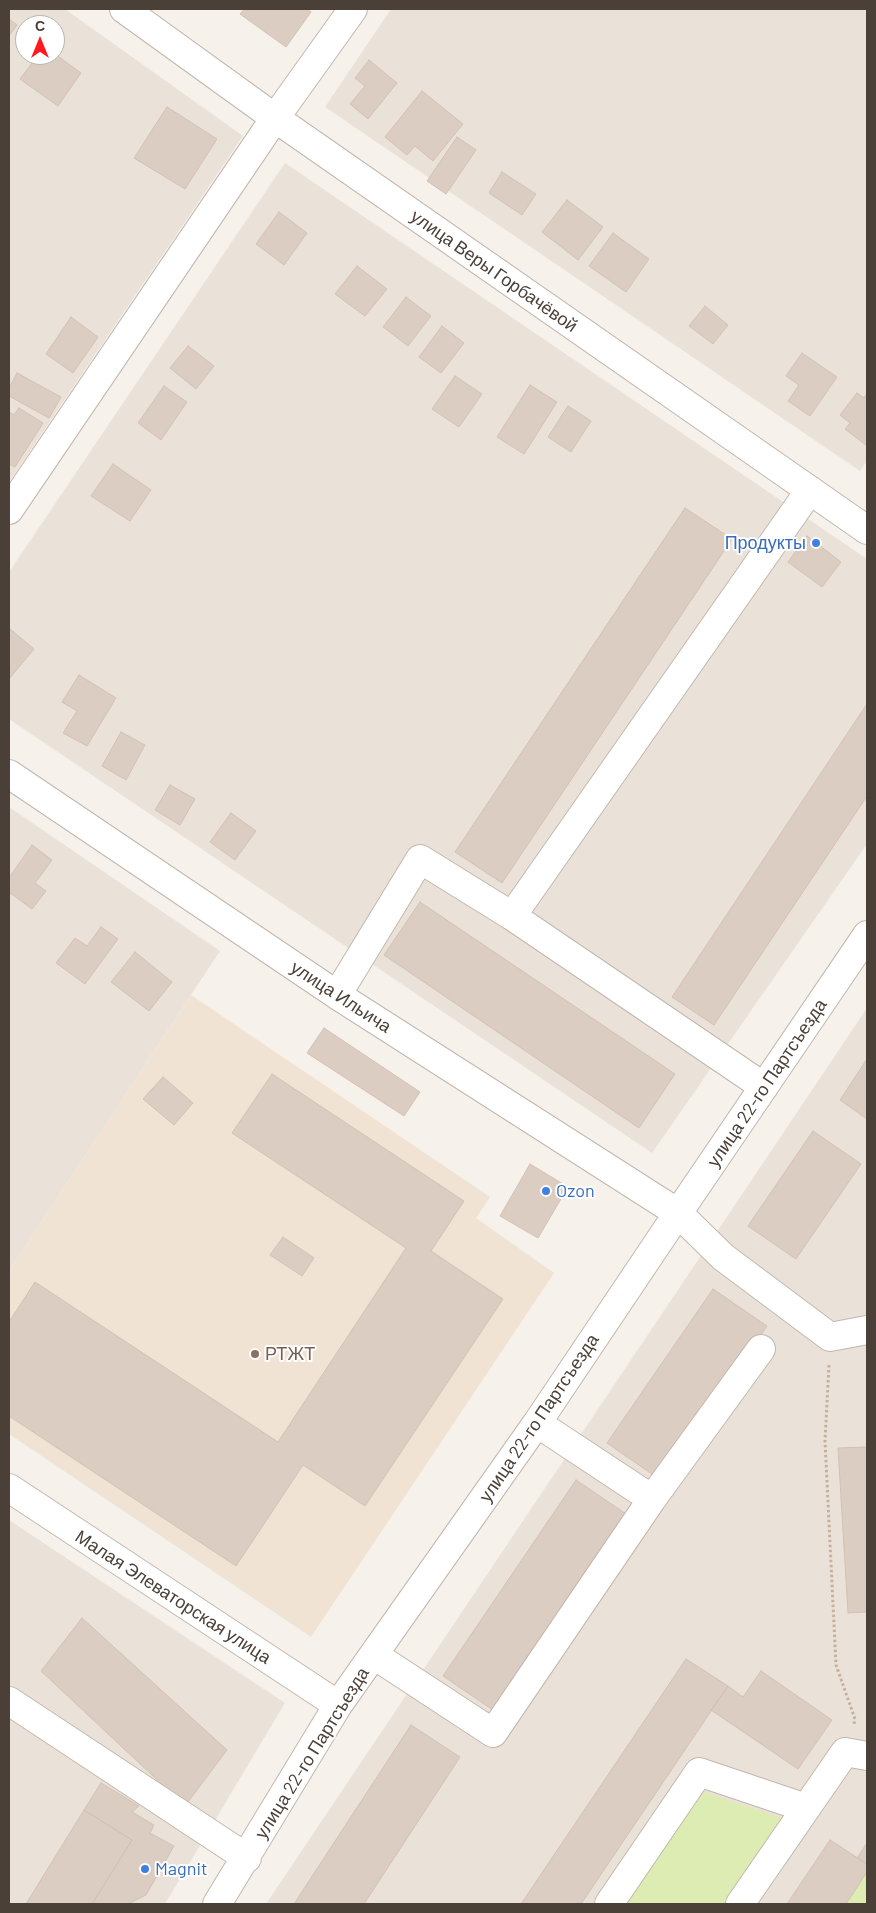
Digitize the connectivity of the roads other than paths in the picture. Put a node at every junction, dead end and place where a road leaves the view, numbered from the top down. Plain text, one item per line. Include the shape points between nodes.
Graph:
1 (124, 9) edge
2 (352, 9) edge
3 (275, 118) junction
4 (810, 490) junction
5 (9, 510) edge
6 (867, 530) edge
7 (9, 774) edge
8 (512, 916) junction
9 (867, 935) edge
10 (337, 995) junction
11 (764, 1087) junction
12 (678, 1213) junction
13 (867, 1330) edge
14 (761, 1349) dead end
15 (537, 1423) junction
16 (9, 1488) edge
17 (652, 1499) junction
18 (374, 1655) junction
19 (9, 1701) edge
20 (338, 1705) junction
21 (856, 1754) edge
22 (806, 1808) junction
23 (247, 1858) junction
24 (217, 1904) edge
25 (609, 1904) edge
26 (740, 1904) edge

1 - 3 street, улица Веры Горбачёвой
2 - 3 street
3 - 4 street, улица Веры Горбачёвой
3 - 5 street
4 - 6 street, улица Веры Горбачёвой
4 - 8 street
7 - 10 street, улица Ильича
8 - 10 street via 420,859
8 - 11 street
9 - 11 street, улица 22-го Партсъезда
10 - 12 street, улица Ильича
11 - 12 street, улица 22-го Партсъезда
12 - 13 street, улица Ильича via 724,1257 830,1336
12 - 15 street, улица 22-го Партсъезда
14 - 17 street
15 - 17 street
15 - 18 street, улица 22-го Партсъезда
16 - 20 street, Малая Элеваторская улица
17 - 18 street via 493,1733
18 - 20 street, улица 22-го Партсъезда
19 - 23 street
20 - 23 street, улица 22-го Партсъезда
21 - 22 street
22 - 25 street via 698,1772
22 - 26 street
23 - 24 street, улица 22-го Партсъезда

